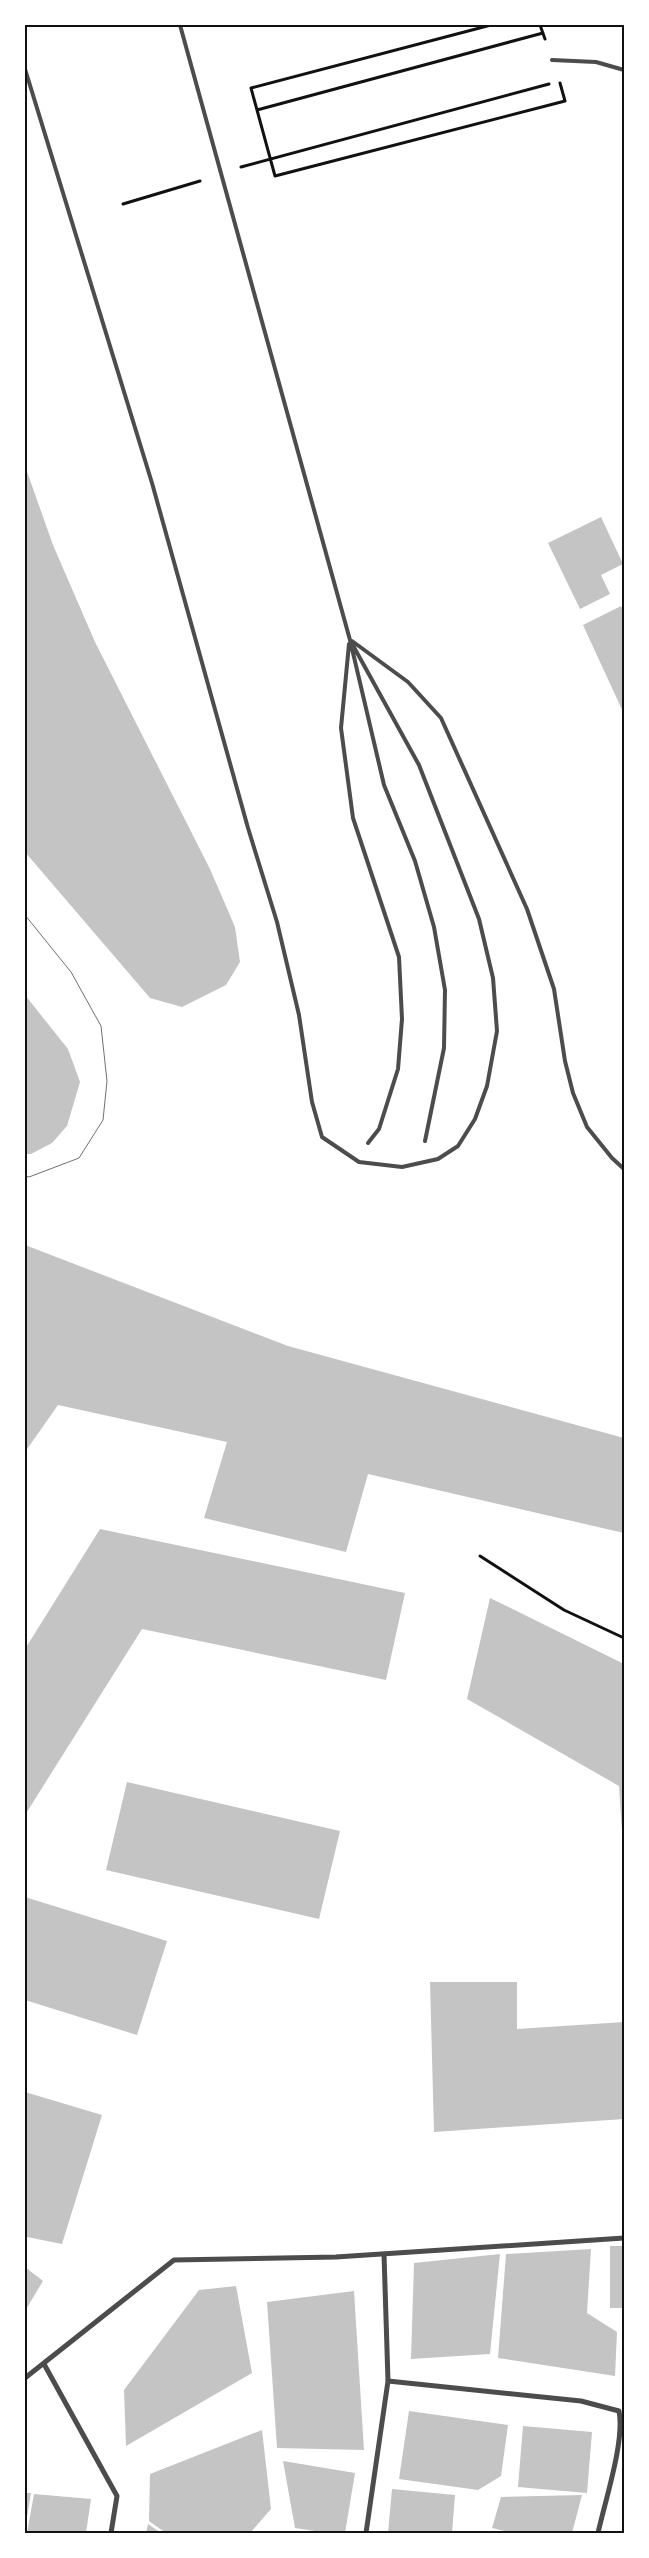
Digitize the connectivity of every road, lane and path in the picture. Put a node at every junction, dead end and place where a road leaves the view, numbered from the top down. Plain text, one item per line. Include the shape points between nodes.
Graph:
1 (180, 25) edge
2 (491, 25) edge
3 (543, 33) dead end
4 (552, 60) dead end
5 (25, 69) edge
6 (624, 70) edge
7 (550, 84) dead end
8 (565, 101) dead end
9 (257, 110) junction
10 (270, 158) junction
11 (220, 174) junction
12 (177, 189) dead end
13 (123, 204) dead end
14 (350, 640) junction
15 (425, 1141) dead end
16 (368, 1143) dead end
17 (624, 1168) edge
18 (480, 1556) dead end
19 (624, 1638) edge
20 (624, 2238) edge
21 (384, 2254) junction
22 (44, 2364) junction
23 (25, 2378) edge
24 (388, 2382) junction
25 (112, 2533) edge
26 (366, 2533) edge
27 (598, 2533) edge

1 - 11 lane
2 - 9 path via 251,88
3 - 9 path
4 - 6 lane via 596,62
5 - 14 lane via 152,483 277,922 300,1015 312,1102 322,1137 359,1162 402,1167 438,1159 458,1146 475,1119 487,1086 497,1031 493,978 479,919 419,765
7 - 10 path
8 - 10 path via 275,176
9 - 10 path
10 - 11 path
11 - 14 lane
12 - 13 path
14 - 15 lane via 384,785 415,861 434,928 445,990 444,1048
14 - 16 lane via 341,728 348,785 353,818 399,957 402,1019 398,1069 379,1129
14 - 17 lane via 408,682 441,718 527,909 554,989 573,1093 587,1127
18 - 19 path via 564,1610
20 - 21 street
21 - 22 street via 174,2260
21 - 24 street
22 - 23 street
22 - 25 street via 117,2496
24 - 26 street
24 - 27 street via 582,2401 619,2411 618,2445

